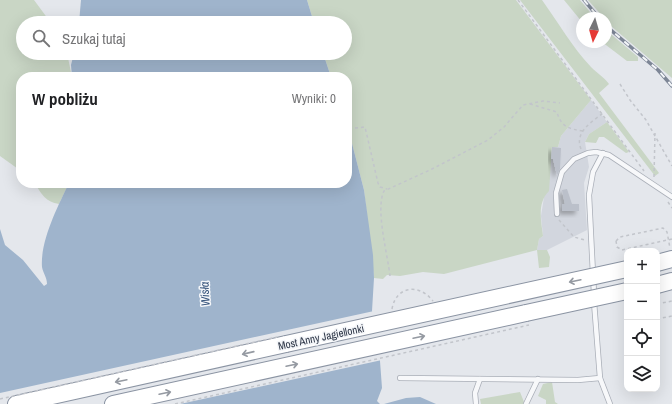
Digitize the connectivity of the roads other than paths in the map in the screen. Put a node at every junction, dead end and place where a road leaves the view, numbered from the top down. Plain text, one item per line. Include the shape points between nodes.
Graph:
1 (603, 153) junction
2 (672, 197) edge
3 (557, 214) road end
4 (671, 254) edge
5 (660, 261) edge
6 (624, 270) edge
7 (672, 281) edge
8 (660, 284) edge
9 (624, 292) edge
10 (400, 378) dead end
11 (600, 378) junction
12 (480, 379) junction
13 (538, 379) junction
14 (16, 404) edge
15 (113, 404) edge
16 (476, 404) edge
17 (526, 404) edge
18 (610, 404) edge

1 - 2 lane
1 - 3 lane via 584,154 570,162 560,177 556,193
1 - 11 lane via 593,172 589,196 595,330
4 - 5 highway
6 -> 14 highway, Most Anny Jagiellonki, bridge
7 - 8 highway
15 -> 9 highway, Most Anny Jagiellonki, bridge
10 - 12 lane
11 - 13 lane
11 - 18 lane
12 - 13 lane
12 - 16 lane via 475,393
13 - 17 lane

